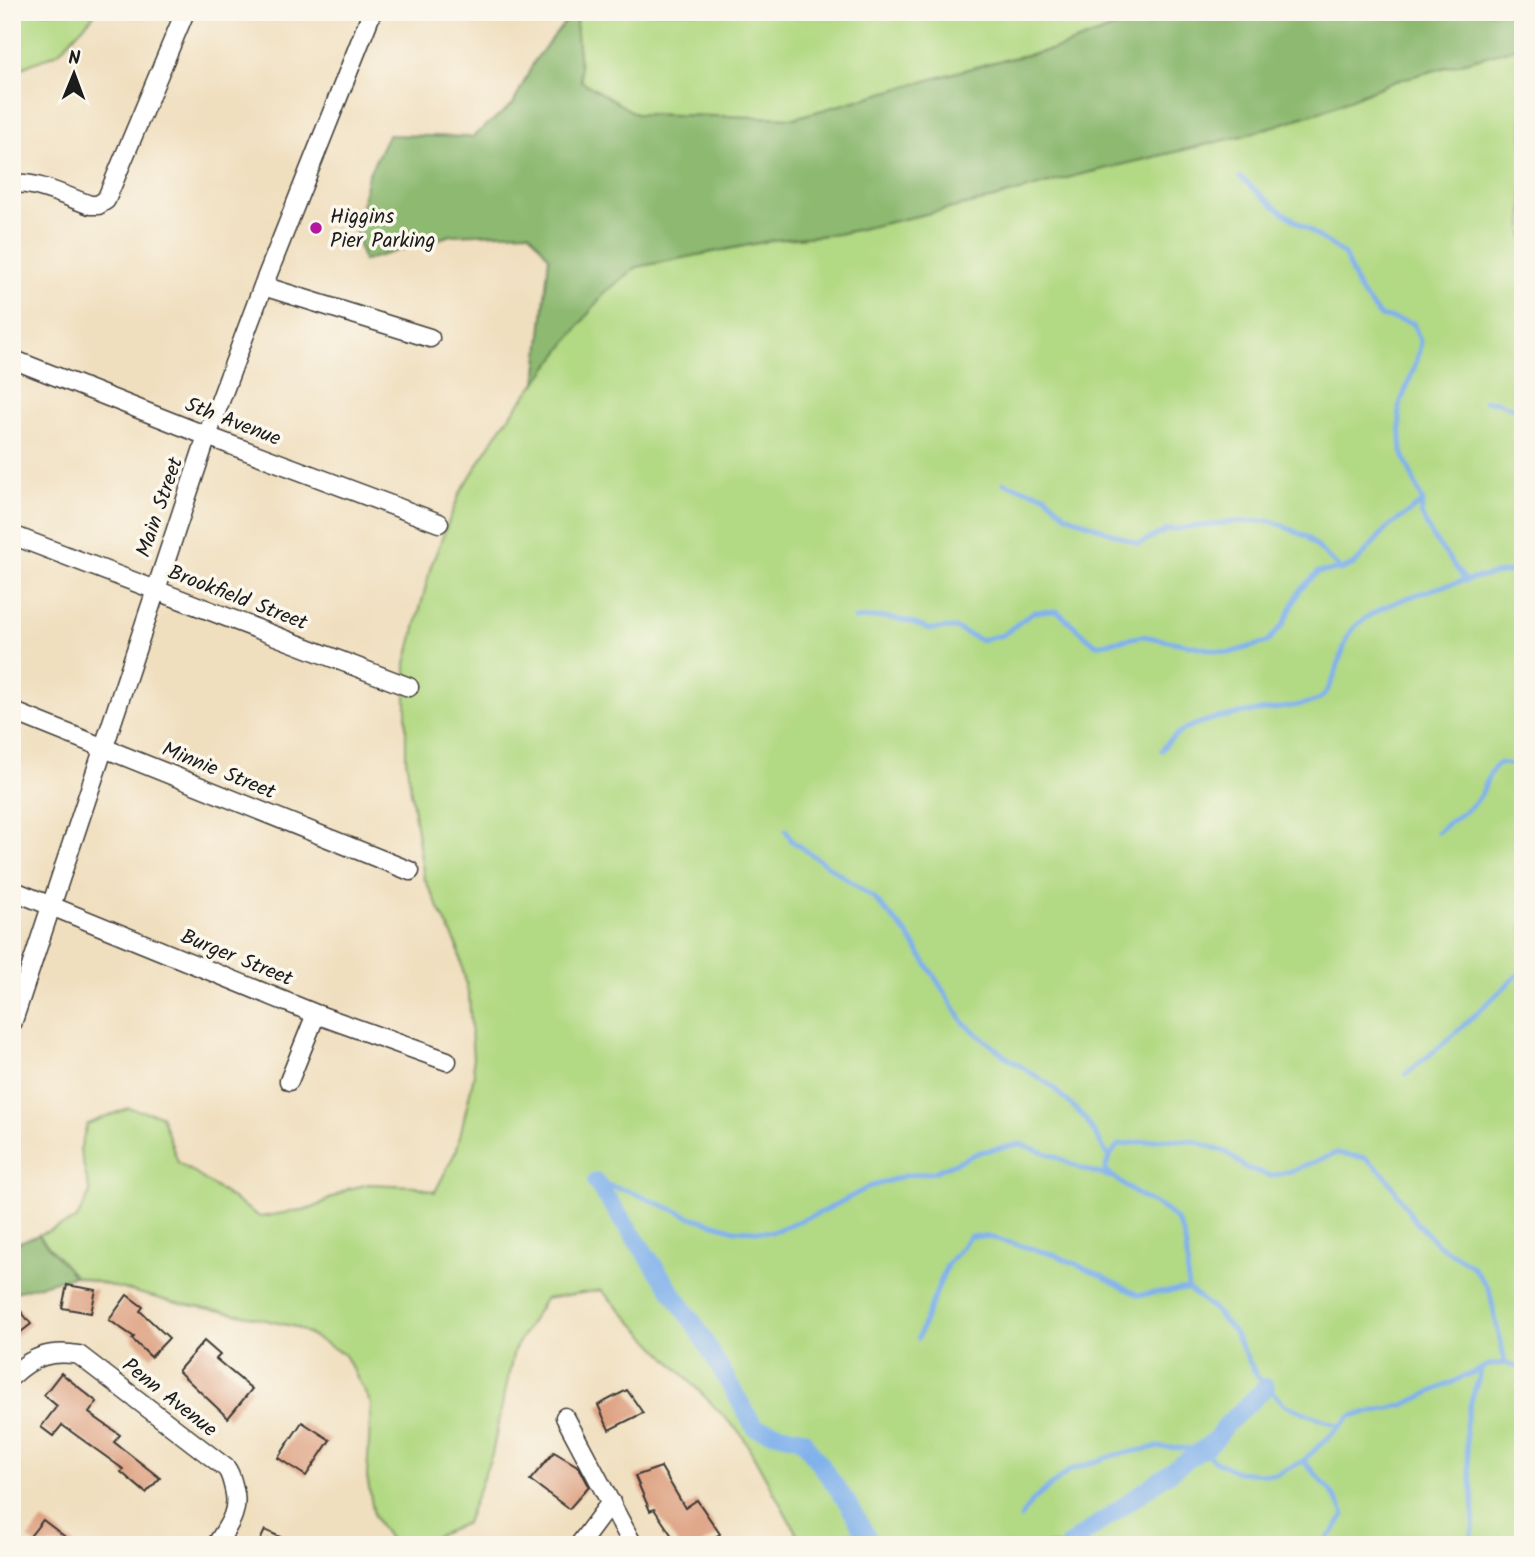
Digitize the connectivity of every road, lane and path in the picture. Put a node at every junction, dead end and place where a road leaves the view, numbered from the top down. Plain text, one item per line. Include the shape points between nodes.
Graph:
1 (185, 12) edge
2 (372, 12) edge
3 (12, 185) edge
4 (263, 286) junction
5 (430, 338) dead end
6 (12, 359) edge
7 (207, 436) junction
8 (439, 523) dead end
9 (12, 535) edge
10 (155, 590) junction
11 (408, 687) dead end
12 (12, 710) edge
13 (104, 748) junction
14 (410, 871) dead end
15 (12, 890) edge
16 (52, 905) junction
17 (316, 1014) junction
18 (12, 1024) edge
19 (447, 1061) dead end
20 (289, 1082) dead end
21 (12, 1376) edge
22 (565, 1417) dead end
23 (611, 1502) junction
24 (216, 1545) edge
25 (579, 1545) edge
26 (633, 1545) edge

1 - 3 street via 106,200 90,205 32,185
2 - 4 street, Main Street
4 - 5 street
4 - 7 street, Main Street
6 - 7 street, 5th Avenue
7 - 8 street, 5th Avenue
7 - 10 street, Main Street
9 - 10 street, Brookfield Street
10 - 11 street, Brookfield Street
10 - 13 street, Main Street
12 - 13 street, Minnie Street
13 - 14 street, Minnie Street
13 - 16 street, Main Street
15 - 16 street, Burger Street
16 - 17 street, Burger Street
16 - 18 street, Main Street
17 - 19 street, Burger Street
17 - 20 street
21 - 24 street, Penn Avenue via 37,1358 58,1351 79,1355 226,1468 236,1500 233,1519
22 - 23 street
23 - 25 street
23 - 26 street

